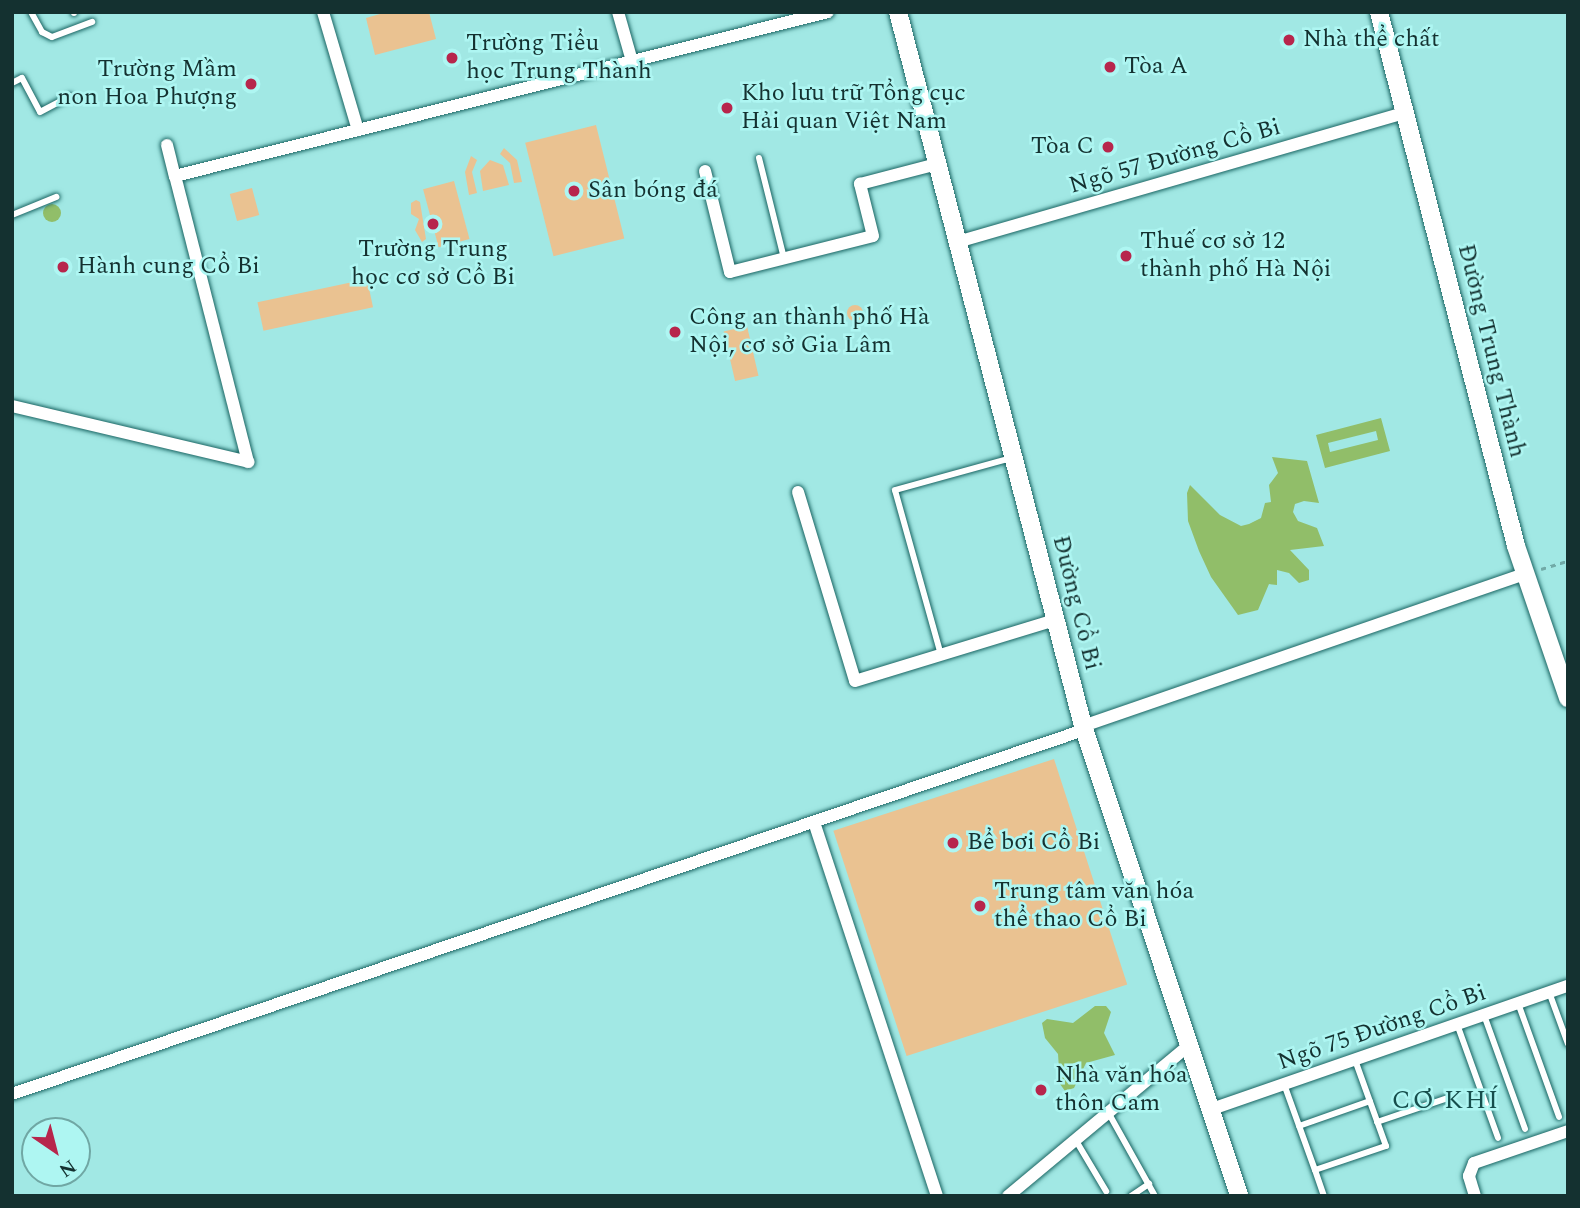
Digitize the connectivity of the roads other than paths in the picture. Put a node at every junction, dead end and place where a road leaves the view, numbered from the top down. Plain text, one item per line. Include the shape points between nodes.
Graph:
1 (31, 12) edge
2 (323, 12) edge
3 (618, 12) edge
4 (828, 12) edge
5 (898, 12) edge
6 (1379, 12) edge
7 (92, 22) dead end
8 (632, 61) junction
9 (12, 83) edge
10 (69, 96) dead end
11 (1404, 113) junction
12 (358, 130) junction
13 (167, 145) dead end
14 (759, 158) dead end
15 (937, 164) junction
16 (705, 172) dead end
17 (176, 176) junction
18 (56, 197) dead end
19 (12, 215) edge
20 (957, 242) junction
21 (784, 258) junction
22 (12, 406) edge
23 (1013, 457) junction
24 (798, 492) dead end
25 (1525, 575) junction
26 (1055, 620) junction
27 (940, 655) junction
28 (1568, 698) edge
29 (1084, 728) junction
30 (814, 822) junction
31 (1568, 986) edge
32 (1549, 992) junction
33 (1518, 1003) junction
34 (1483, 1015) junction
35 (1457, 1024) junction
36 (1568, 1044) edge
37 (1188, 1046) junction
38 (1355, 1060) junction
39 (1284, 1084) junction
40 (12, 1094) edge
41 (1445, 1099) dead end
42 (1370, 1101) junction
43 (1209, 1110) junction
44 (1108, 1112) junction
45 (1559, 1117) dead end
46 (1377, 1122) junction
47 (1299, 1126) junction
48 (1525, 1129) dead end
49 (1568, 1131) edge
50 (1498, 1138) dead end
51 (1075, 1139) junction
52 (1315, 1170) junction
53 (1149, 1184) junction
54 (1106, 1191) dead end
55 (937, 1196) edge
56 (1008, 1196) edge
57 (1131, 1196) edge
58 (1155, 1196) edge
59 (1239, 1196) edge
60 (1324, 1196) edge
61 (1475, 1196) edge

1 - 7 lane via 52,37
2 - 12 street
3 - 8 street
4 - 8 street
5 - 15 main road, Đường Cổ Bi
6 - 11 main road, Đường Trung Thành
8 - 12 street
9 - 10 lane via 22,78 40,112
11 - 20 street, Ngõ 57 Đường Cổ Bi
11 - 25 main road, Đường Trung Thành
12 - 17 street
13 - 17 street
14 - 21 lane
15 - 20 main road, Đường Cổ Bi
15 - 21 street via 860,184 873,236
16 - 21 street via 730,272
17 - 22 street via 248,462
18 - 19 lane
20 - 23 main road, Đường Cổ Bi
23 - 26 main road, Đường Cổ Bi
23 - 27 lane via 895,490
24 - 27 street via 855,681
25 - 28 main road, Đường Trung Thành
25 - 29 street
26 - 27 street
26 - 29 main road, Đường Cổ Bi
29 - 30 street
29 - 37 main road, Đường Cổ Bi
30 - 40 street
30 - 55 street
31 - 32 street, Ngõ 75 Đường Cổ Bi
32 - 33 street, Ngõ 75 Đường Cổ Bi
32 - 36 lane
33 - 34 street, Ngõ 75 Đường Cổ Bi
33 - 45 lane
34 - 35 street, Ngõ 75 Đường Cổ Bi
34 - 48 lane
35 - 38 street, Ngõ 75 Đường Cổ Bi
35 - 50 lane
37 - 43 main road, Đường Cổ Bi
37 - 44 street
38 - 39 street, Ngõ 75 Đường Cổ Bi
38 - 42 lane
39 - 43 street, Ngõ 75 Đường Cổ Bi
39 - 47 lane
41 - 46 lane
42 - 46 lane
42 - 47 lane
43 - 59 main road, Đường Cổ Bi
44 - 51 street
44 - 53 lane
46 - 52 lane via 1385,1146
47 - 52 lane
49 - 61 street via 1474,1163 1469,1176
51 - 54 lane
51 - 56 street
52 - 60 lane
53 - 57 lane
53 - 58 lane

